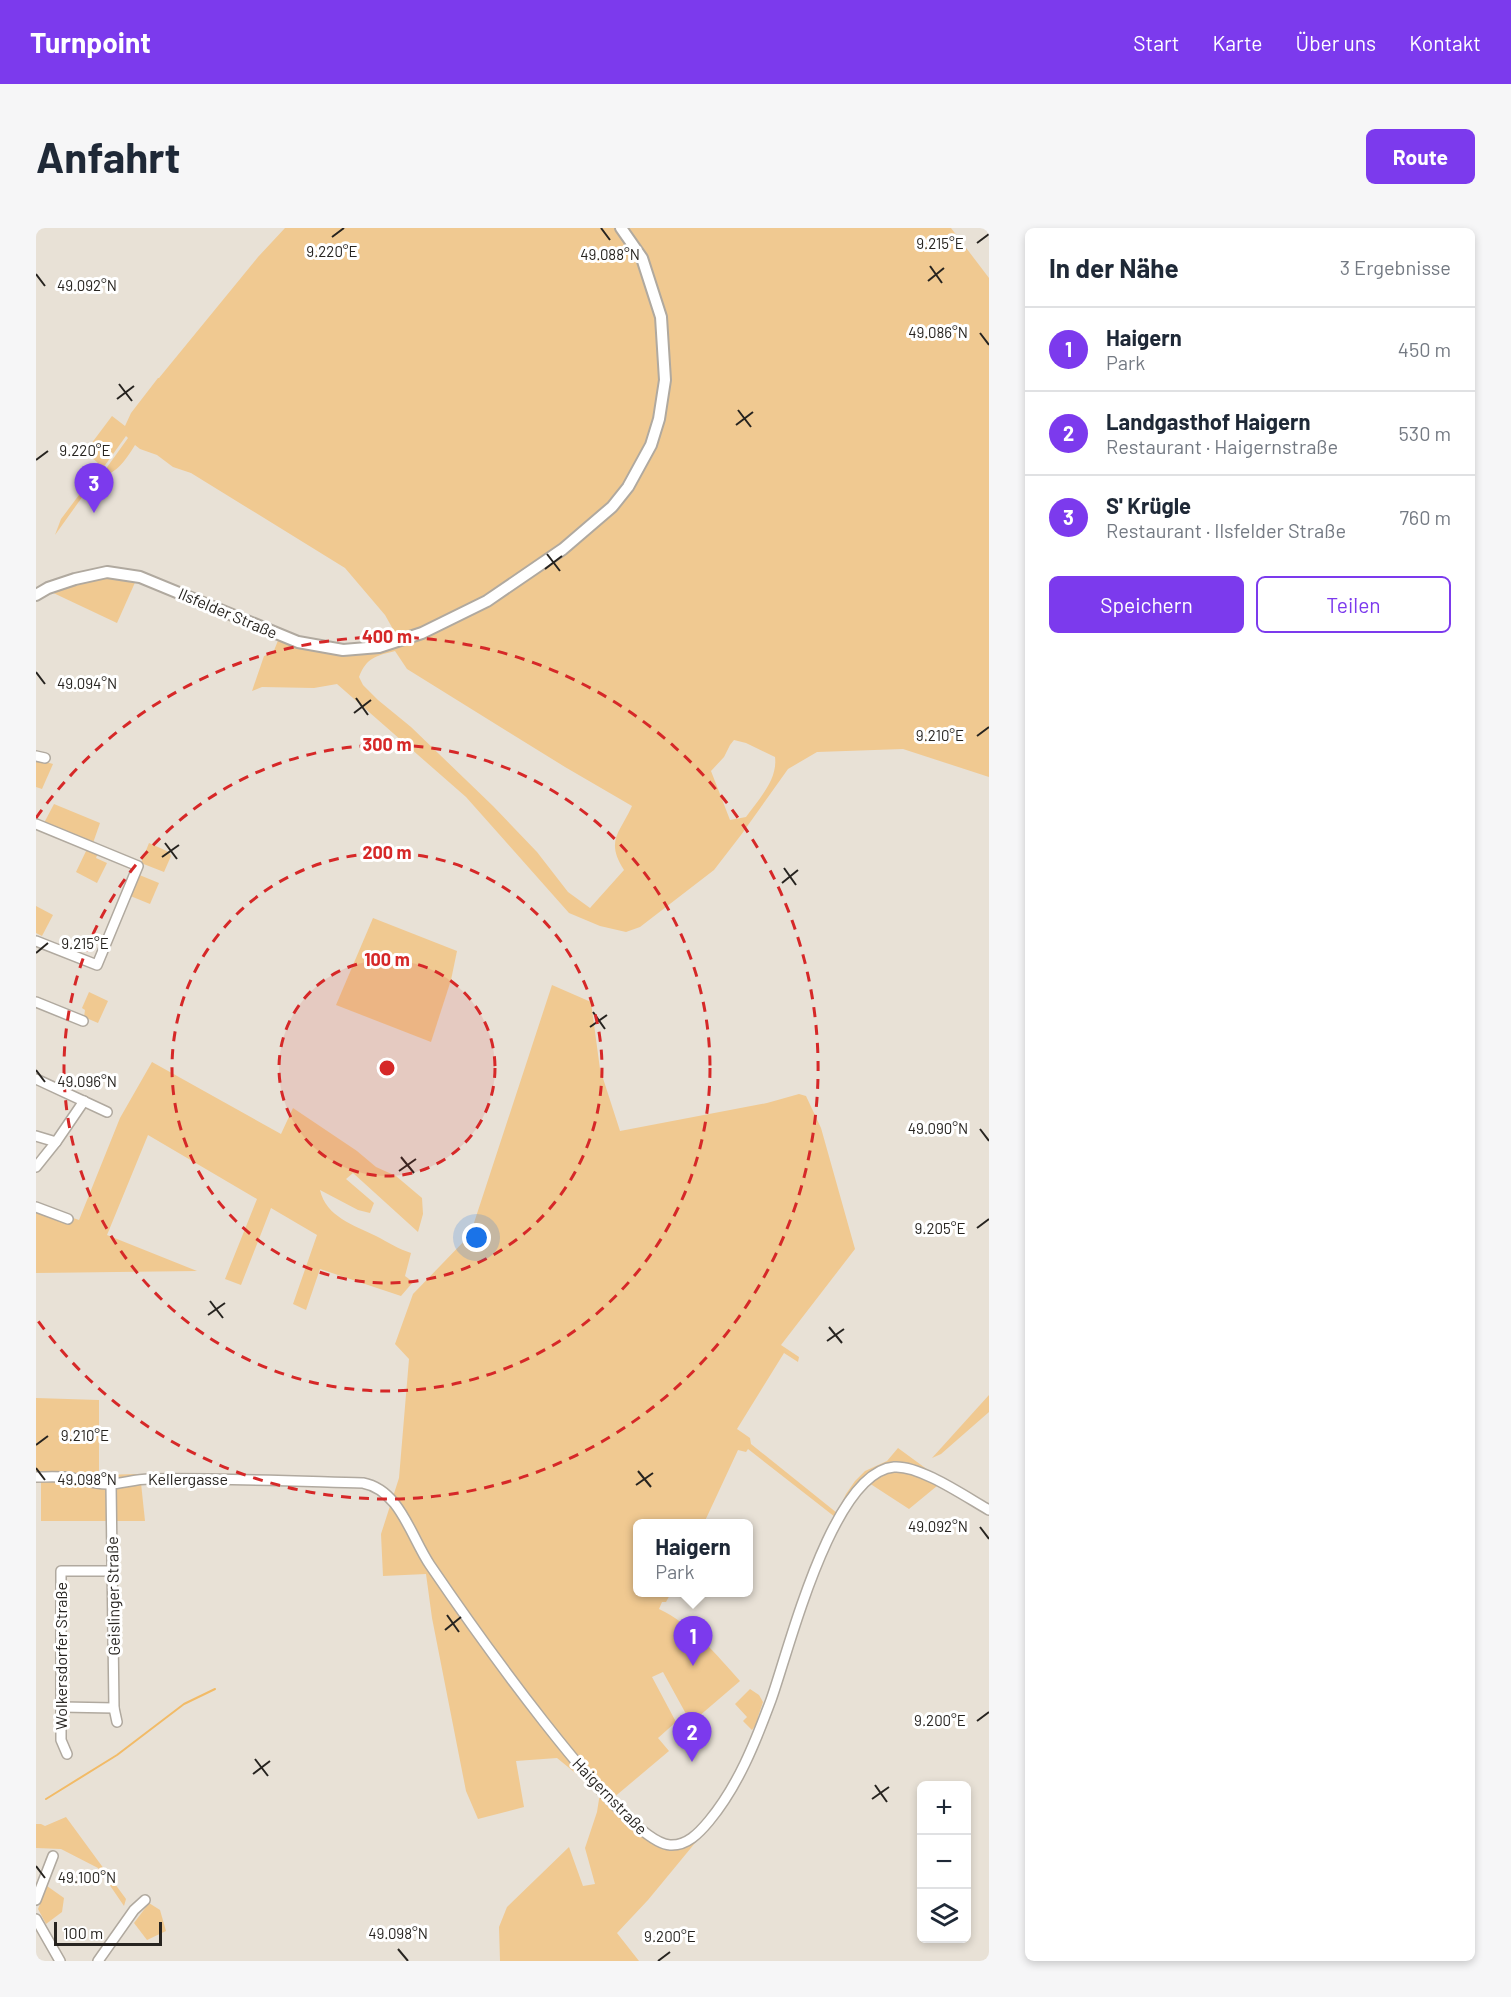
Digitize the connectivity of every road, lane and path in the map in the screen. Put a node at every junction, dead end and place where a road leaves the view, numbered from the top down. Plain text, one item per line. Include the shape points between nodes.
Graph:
1 (621, 228) edge
2 (36, 595) edge
3 (36, 824) edge
4 (36, 940) edge
5 (36, 1002) edge
6 (83, 1021) dead end
7 (36, 1079) edge
8 (84, 1101) junction
9 (107, 1112) dead end
10 (36, 1136) edge
11 (56, 1142) junction
12 (36, 1167) edge
13 (36, 1207) edge
14 (68, 1219) dead end
15 (36, 1477) edge
16 (270, 1480) joint
17 (111, 1484) junction
18 (989, 1510) edge
19 (112, 1571) junction
20 (62, 1707) junction
21 (114, 1708) junction
22 (117, 1722) dead end
23 (68, 1754) dead end
24 (53, 1856) dead end
25 (36, 1900) edge
26 (145, 1900) dead end
27 (36, 1919) edge
28 (58, 1960) edge
29 (98, 1961) edge

1 - 2 main road, Ilsfelder Straße via 642,258 661,317 665,380 651,445 612,507 563,549 487,601 422,633 379,647 343,650 298,642 140,577 107,572 75,579
3 - 4 street via 138,866 97,965
5 - 6 street
7 - 8 street
8 - 9 street
8 - 11 street
10 - 11 street
11 - 12 street
13 - 14 street
15 - 17 street, Kellergasse
16 - 17 street, Kellergasse via 133,1479
16 - 18 street, Haigernstraße via 363,1483 384,1491 434,1571 580,1768 645,1834 661,1844 672,1845 698,1834 739,1776 773,1694 812,1575 851,1497 863,1483 884,1469 911,1469
17 - 19 street, Geislinger Straße
19 - 20 street, Wolkersdorfer Straße via 61,1571
19 - 21 street, Geislinger Straße
20 - 21 street
20 - 23 street, Wolkersdorfer Straße via 61,1740
21 - 22 street, Geislinger Straße
24 - 25 street
26 - 29 street
27 - 28 street

